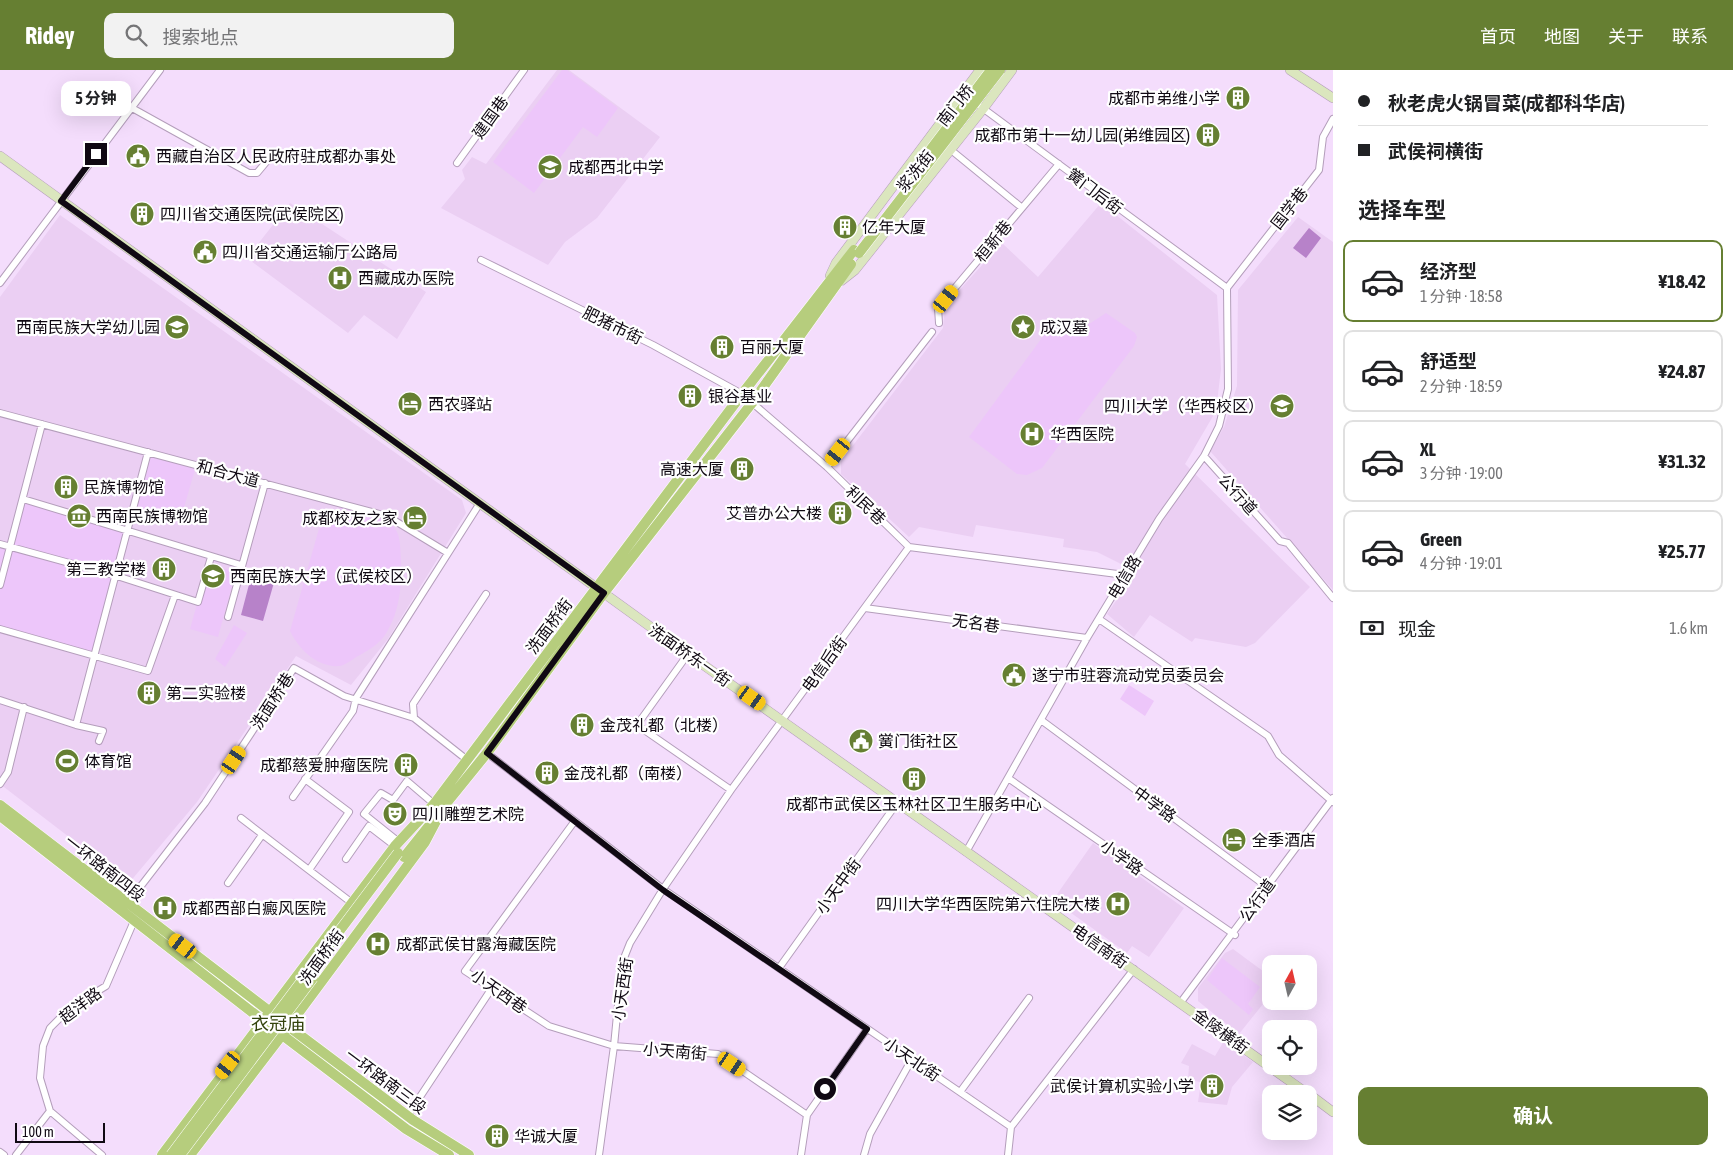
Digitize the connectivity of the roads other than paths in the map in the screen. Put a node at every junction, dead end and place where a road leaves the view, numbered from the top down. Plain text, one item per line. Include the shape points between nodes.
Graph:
1 (160, 70) edge
2 (524, 70) edge
3 (980, 70) edge
4 (991, 70) edge
5 (1000, 70) edge
6 (1012, 70) edge
7 (1297, 72) edge
8 (964, 93) junction
9 (1333, 98) edge
10 (132, 108) junction
11 (984, 109) junction
12 (1333, 119) edge
13 (951, 150) junction
14 (0, 156) edge
15 (267, 161) dead end
16 (457, 163) dead end
17 (1059, 164) junction
18 (61, 201) junction
19 (1021, 207) junction
20 (857, 252) junction
21 (481, 260) dead end
22 (0, 283) edge
23 (831, 284) junction
24 (1227, 288) junction
25 (939, 323) dead end
26 (932, 332) dead end
27 (742, 394) junction
28 (752, 403) junction
29 (0, 413) edge
30 (42, 424) junction
31 (148, 452) junction
32 (1204, 456) junction
33 (827, 467) junction
34 (265, 483) junction
35 (23, 499) junction
36 (480, 503) junction
37 (128, 531) junction
38 (0, 544) edge
39 (11, 547) junction
40 (909, 547) junction
41 (448, 553) junction
42 (210, 557) junction
43 (242, 565) junction
44 (1125, 575) junction
45 (117, 576) junction
46 (0, 586) edge
47 (600, 590) junction
48 (486, 594) dead end
49 (174, 595) junction
50 (1333, 598) edge
51 (865, 608) junction
52 (228, 617) dead end
53 (1099, 619) junction
54 (0, 629) edge
55 (1088, 638) junction
56 (688, 654) junction
57 (94, 656) junction
58 (356, 698) junction
59 (0, 700) edge
60 (24, 707) junction
61 (414, 718) junction
62 (1041, 720) junction
63 (784, 721) junction
64 (76, 725) junction
65 (99, 742) dead end
66 (487, 753) junction
67 (466, 759) junction
68 (1008, 778) junction
69 (305, 779) junction
70 (0, 784) edge
71 (731, 790) junction
72 (293, 797) dead end
73 (1333, 801) edge
74 (897, 803) junction
75 (0, 805) edge
76 (439, 805) junction
77 (0, 816) edge
78 (241, 818) dead end
79 (574, 822) junction
80 (262, 834) junction
81 (399, 849) junction
82 (966, 852) junction
83 (346, 859) dead end
84 (309, 870) junction
85 (228, 883) dead end
86 (1268, 888) junction
87 (663, 890) junction
88 (352, 903) junction
89 (127, 904) junction
90 (134, 921) junction
91 (1234, 934) junction
92 (779, 968) junction
93 (1134, 969) junction
94 (492, 988) junction
95 (1029, 998) dead end
96 (1182, 1002) junction
97 (265, 1016) junction
98 (867, 1029) junction
99 (286, 1031) junction
100 (614, 1046) junction
101 (912, 1059) junction
102 (1296, 1085) edge
103 (960, 1092) junction
104 (1317, 1100) edge
105 (50, 1111) junction
106 (1333, 1112) edge
107 (408, 1115) dead end
108 (807, 1115) junction
109 (1011, 1127) junction
110 (0, 1152) edge
111 (4, 1155) edge
112 (16, 1155) edge
113 (102, 1155) edge
114 (162, 1155) edge
115 (171, 1155) edge
116 (180, 1155) edge
117 (190, 1155) edge
118 (449, 1155) edge
119 (469, 1155) edge
120 (599, 1155) edge
121 (801, 1155) edge
122 (864, 1155) edge
123 (1008, 1155) edge

1 - 10 street
2 - 16 street, 建国巷
3 - 8 street, 浆洗街
4 - 20 main road, 南门桥, bridge
5 - 20 main road, 南门桥, bridge
6 - 11 street, 浆洗街
7 - 9 street
8 - 11 street, 黉门后街
8 - 23 street, 浆洗街 via 836,262
10 - 15 street via 249,173 257,173
10 - 18 street
11 - 13 street, 浆洗街
11 - 17 street, 黉门后街
12 - 24 street, 国学巷 via 1323,137 1319,170
13 - 19 street
13 - 23 street, 浆洗街 via 855,270
14 - 18 street, 洗面桥东一街
17 - 19 street, 桓新巷
17 - 24 street, 黉门后街
18 - 22 street
18 - 36 street, 洗面桥东一街
19 - 25 street, 桓新巷 via 938,308
20 - 23 main road, 浆洗街
21 - 27 street, 肥猪市街 via 653,345
23 - 27 main road, 浆洗街
23 - 28 main road, 浆洗街
24 - 32 street, 电信路 via 1228,389 1219,426
26 - 33 street
27 - 28 street, 利民巷
27 - 47 main road, 洗面桥街
28 - 33 street, 利民巷
28 - 47 main road, 洗面桥街
29 - 30 street, 和合大道
30 - 31 street, 和合大道
30 - 35 street
31 - 34 street, 和合大道
31 - 37 street
32 - 44 street, 电信路 via 1159,519
32 - 50 street, 公行道 via 1280,541 1288,543
33 - 40 street, 利民巷
34 - 41 street, 和合大道 via 387,516
34 - 43 street
35 - 37 street
35 - 39 street
36 - 41 street
36 - 47 street, 洗面桥东一街
37 - 42 street
37 - 45 street
38 - 39 street
39 - 45 street
39 - 46 street
40 - 44 street
40 - 51 street
41 - 58 street
42 - 43 street
42 - 49 street via 198,602
43 - 52 street
44 - 53 street, 电信路
45 - 49 street
45 - 57 street
47 - 56 street, 洗面桥东一街
47 - 66 main road, 洗面桥街
47 - 67 main road, 洗面桥街
48 - 61 street via 413,704
49 - 57 street via 148,671
51 - 55 street, 无名巷
51 - 63 street, 电信后街
53 - 55 street, 电信路
53 - 73 street via 1268,736 1279,755
54 - 57 street
55 - 62 street, 电信路
56 - 63 street, 洗面桥东一街
56 - 71 street via 637,726
57 - 64 street
58 - 61 street
58 - 69 street via 352,711
58 - 89 street, 洗面桥巷 via 344,696 294,668 205,803
59 - 60 street
60 - 64 street
60 - 70 street via 8,772
61 - 67 street
62 - 68 street, 电信路
62 - 86 street, 中学路
63 - 71 street, 小天西街
63 - 74 street, 电信南街
64 - 65 street via 103,731
66 - 76 main road, 洗面桥街
66 - 79 street, 小天北街
67 - 76 main road, 洗面桥街
68 - 82 street, 电信路
68 - 91 street, 小学路
69 - 72 street
69 - 84 street via 349,812
71 - 87 street, 小天西街
73 - 86 street, 公行道
74 - 82 street, 电信南街
74 - 92 street, 小天中街
75 - 89 main road, 一环路南四段
76 - 81 main road, 洗面桥街
76 - 81 street via 407,781 393,800 381,793 364,814
76 - 99 main road, 洗面桥街 via 425,842
77 - 90 main road, 一环路南四段
78 - 80 street
79 - 87 street, 小天北街
79 - 94 street, 小天西巷 via 466,971
80 - 84 street
80 - 85 street
81 - 83 street via 369,826
81 - 88 main road, 洗面桥街
81 - 115 main road, bridge
81 - 116 main road, bridge
82 - 93 street, 电信南街
84 - 88 street
86 - 91 street, 公行道
87 - 92 street, 小天北街
87 - 100 street, 小天西街 via 625,953
88 - 97 main road, 洗面桥街
89 - 97 main road, 一环路南四段
90 - 97 main road, 一环路南四段
90 - 105 street, 超洋路 via 106,986 70,1008 50,1028 43,1046 40,1078
91 - 96 street, 公行道
92 - 98 street, 小天北街
93 - 96 street, 金陵横街
93 - 109 street, 电信南街
94 - 100 street, 小天西巷 via 549,1026
94 - 107 street
95 - 103 street
96 - 102 street, 金陵横街
97 - 99 main road, 一环路南四段
97 - 114 main road, 洗面桥街
98 - 101 street, 小天北街
98 - 108 street
99 - 117 main road, 洗面桥街
99 - 118 main road, 一环路南三段 via 406,1129
99 - 119 main road, 一环路南三段
100 - 108 street, 小天南街 via 718,1054
100 - 120 street, 小天西街
101 - 103 street, 小天北街
101 - 122 street via 870,1134
103 - 109 street, 小天北街
104 - 106 street, 金陵横街
105 - 112 street
105 - 113 street
108 - 121 street
109 - 123 street
110 - 111 street

